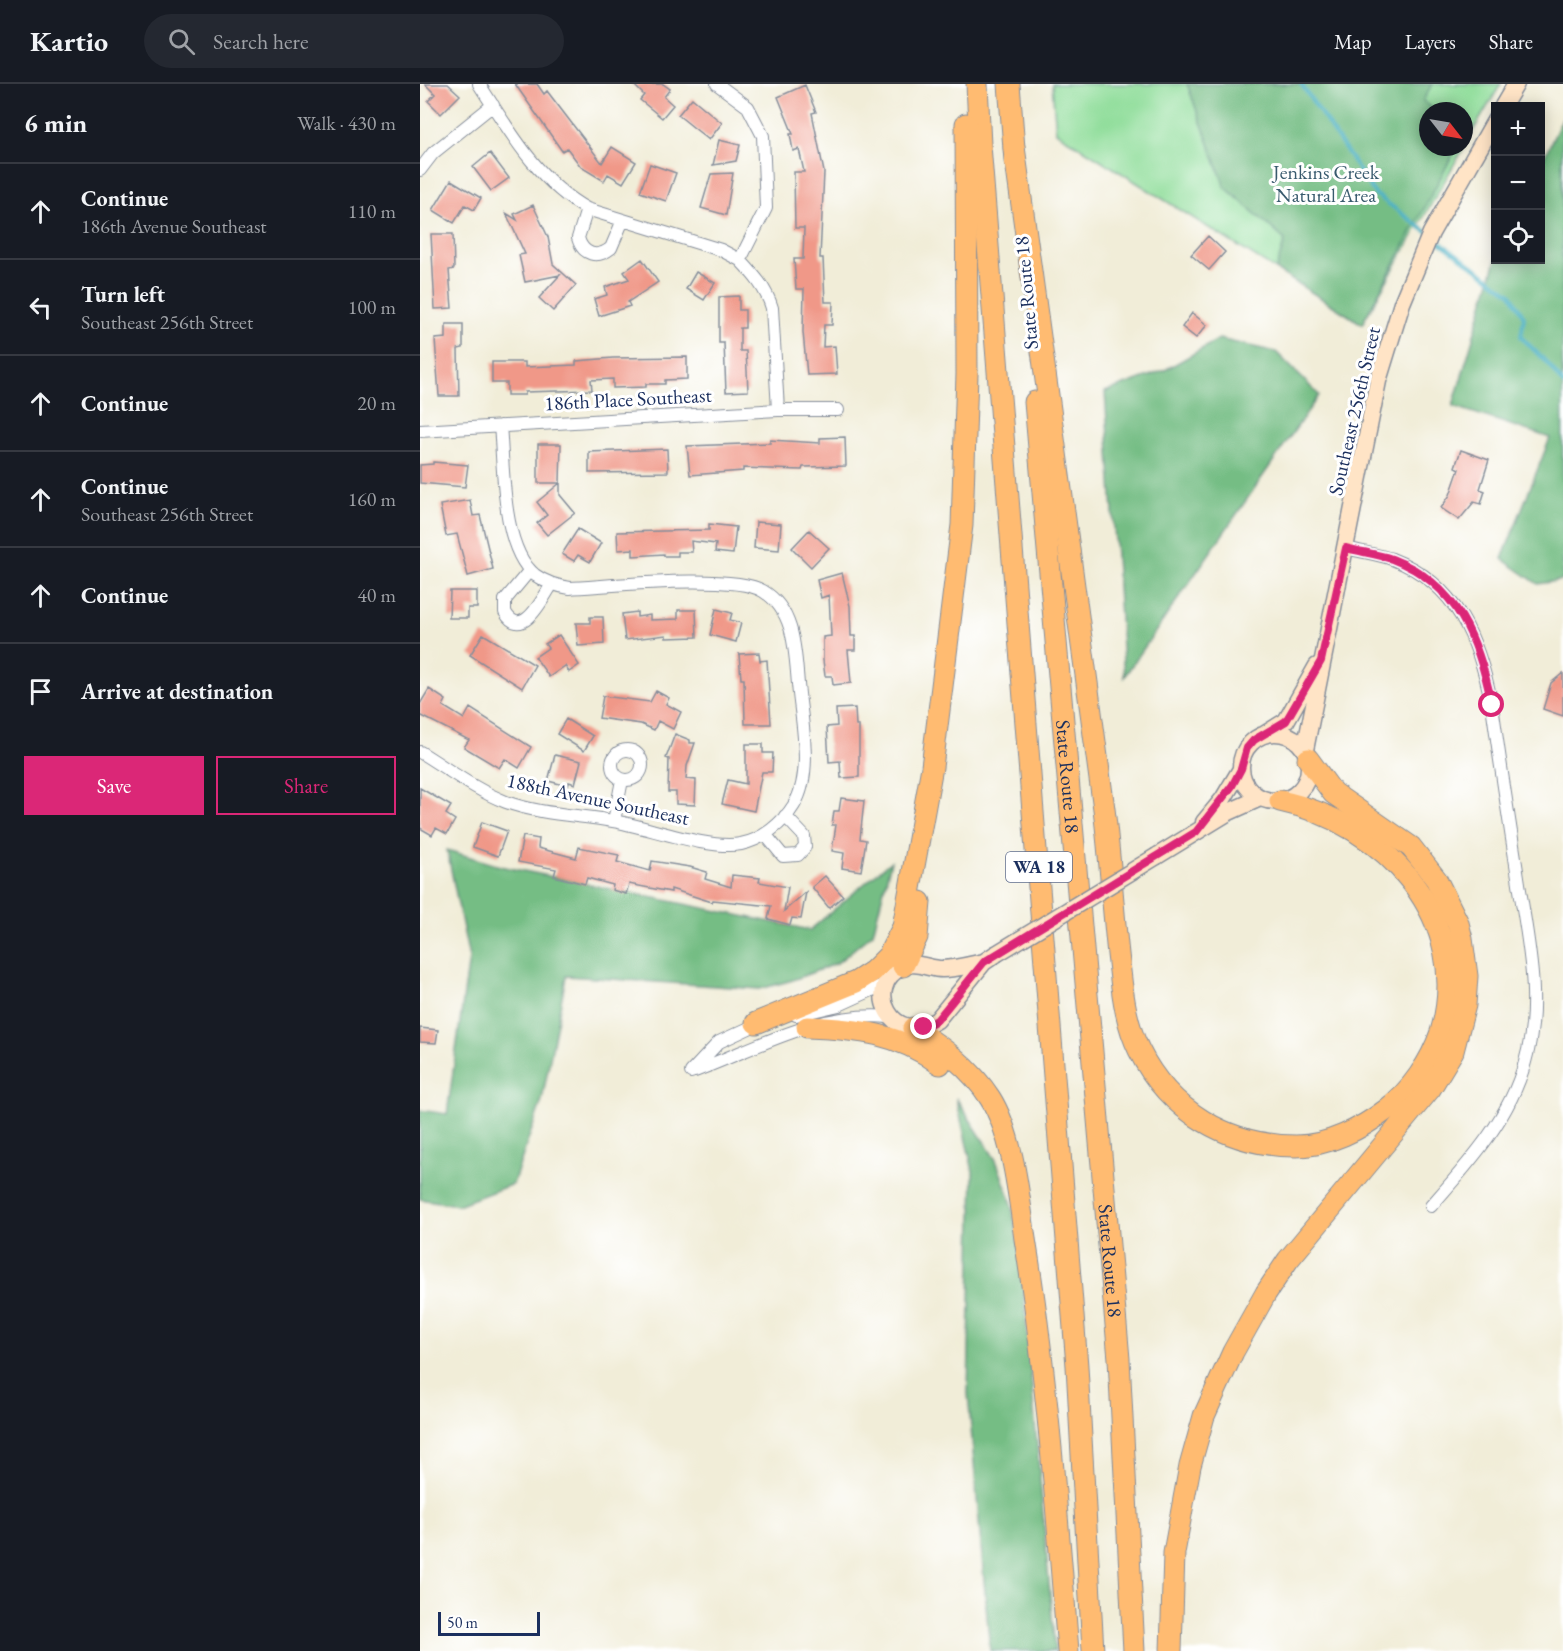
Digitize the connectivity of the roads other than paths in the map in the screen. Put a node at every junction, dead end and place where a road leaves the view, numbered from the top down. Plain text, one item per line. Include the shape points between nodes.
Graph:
1 (478, 84) edge
2 (717, 84) edge
3 (966, 84) edge
4 (977, 84) edge
5 (1009, 84) edge
6 (1516, 84) edge
7 (1505, 102) edge
8 (493, 105) junction
9 (1491, 127) edge
10 (1014, 147) junction
11 (420, 170) edge
12 (587, 209) junction
13 (623, 220) junction
14 (740, 260) junction
15 (778, 410) junction
16 (838, 410) dead end
17 (500, 426) junction
18 (420, 431) edge
19 (1346, 548) junction
20 (533, 573) junction
21 (552, 585) junction
22 (1321, 661) junction
23 (1264, 734) junction
24 (420, 752) edge
25 (1307, 755) junction
26 (932, 767) junction
27 (1241, 769) junction
28 (622, 780) dead end
29 (1270, 799) junction
30 (785, 816) junction
31 (614, 821) junction
32 (770, 830) junction
33 (1196, 832) junction
34 (990, 958) junction
35 (903, 966) junction
36 (885, 984) junction
37 (889, 1017) junction
38 (756, 1023) junction
39 (807, 1027) junction
40 (913, 1028) junction
41 (1011, 1164) junction
42 (1431, 1206) dead end
43 (1068, 1651) edge
44 (1093, 1651) edge
45 (1134, 1651) edge
46 (1171, 1651) edge

1 - 8 street
2 - 14 street via 748,106 763,136 766,208
3 - 26 highway via 962,525
4 - 44 highway, State Route 18 / WA 18 via 1075,1331
5 - 10 highway, State Route 18 / WA 18
6 - 7 main road
8 - 11 street via 433,153
8 - 12 street via 554,188
9 - 19 main road, Southeast 256th Street via 1431,233 1391,336 1378,381
10 - 29 highway via 1107,834 1117,951 1131,1029 1157,1080 1196,1118 1251,1141 1298,1146 1336,1138 1371,1122 1412,1086 1437,1043 1450,977 1428,905 1396,865 1358,833 1330,817
10 - 45 highway, State Route 18 / WA 18 via 1119,1359
12 - 13 street
12 - 13 street via 578,238 591,254 611,248
13 - 14 street via 721,250
14 - 15 street via 756,276 772,308
15 - 16 street, 186th Place Southeast
15 - 17 street, 186th Place Southeast
17 - 18 street, 186th Place Southeast
17 - 20 street via 510,529
19 - 22 main road, Southeast 256th Street
19 - 42 street via 1389,558 1422,575 1459,609 1475,643 1492,705 1533,973 1531,1036 1511,1098 1486,1141
20 - 21 street
20 - 21 street via 505,600 505,612 513,621 530,618
21 - 30 street via 570,588 725,581 762,591 777,603 788,619 795,647 804,768 795,804
22 - 23 main road, Southeast 256th Street via 1286,721
22 - 25 main road, Southeast 256th Street
23 - 25 main road via 1288,735
23 - 27 main road via 1247,748
24 - 31 street, 188th Avenue Southeast via 508,803
25 - 29 main road via 1306,781 1291,797
25 - 46 highway via 1333,793 1412,848 1436,879 1462,939 1467,976 1465,1005 1453,1051 1436,1080 1288,1260 1233,1352 1204,1416 1190,1466 1174,1553
26 - 35 highway via 929,856 916,937
26 - 38 highway via 903,927 888,956 853,984
27 - 29 main road via 1247,786
27 - 33 main road
28 - 31 street
29 - 33 main road
30 - 32 street
30 - 32 street via 804,836 805,847 798,855 783,856
31 - 32 street, 188th Avenue Southeast via 726,846 750,842
33 - 34 main road, bridge
34 - 35 main road via 942,969
34 - 40 main road via 937,1020
35 - 36 main road
36 - 37 main road via 884,1004
36 - 38 street via 839,1005
37 - 39 street via 853,1016
37 - 40 main road
38 - 39 street via 719,1042 691,1072
39 - 41 highway via 878,1033 907,1043 930,1057 975,1100
40 - 41 highway via 950,1054 990,1098
41 - 43 highway via 1036,1304

